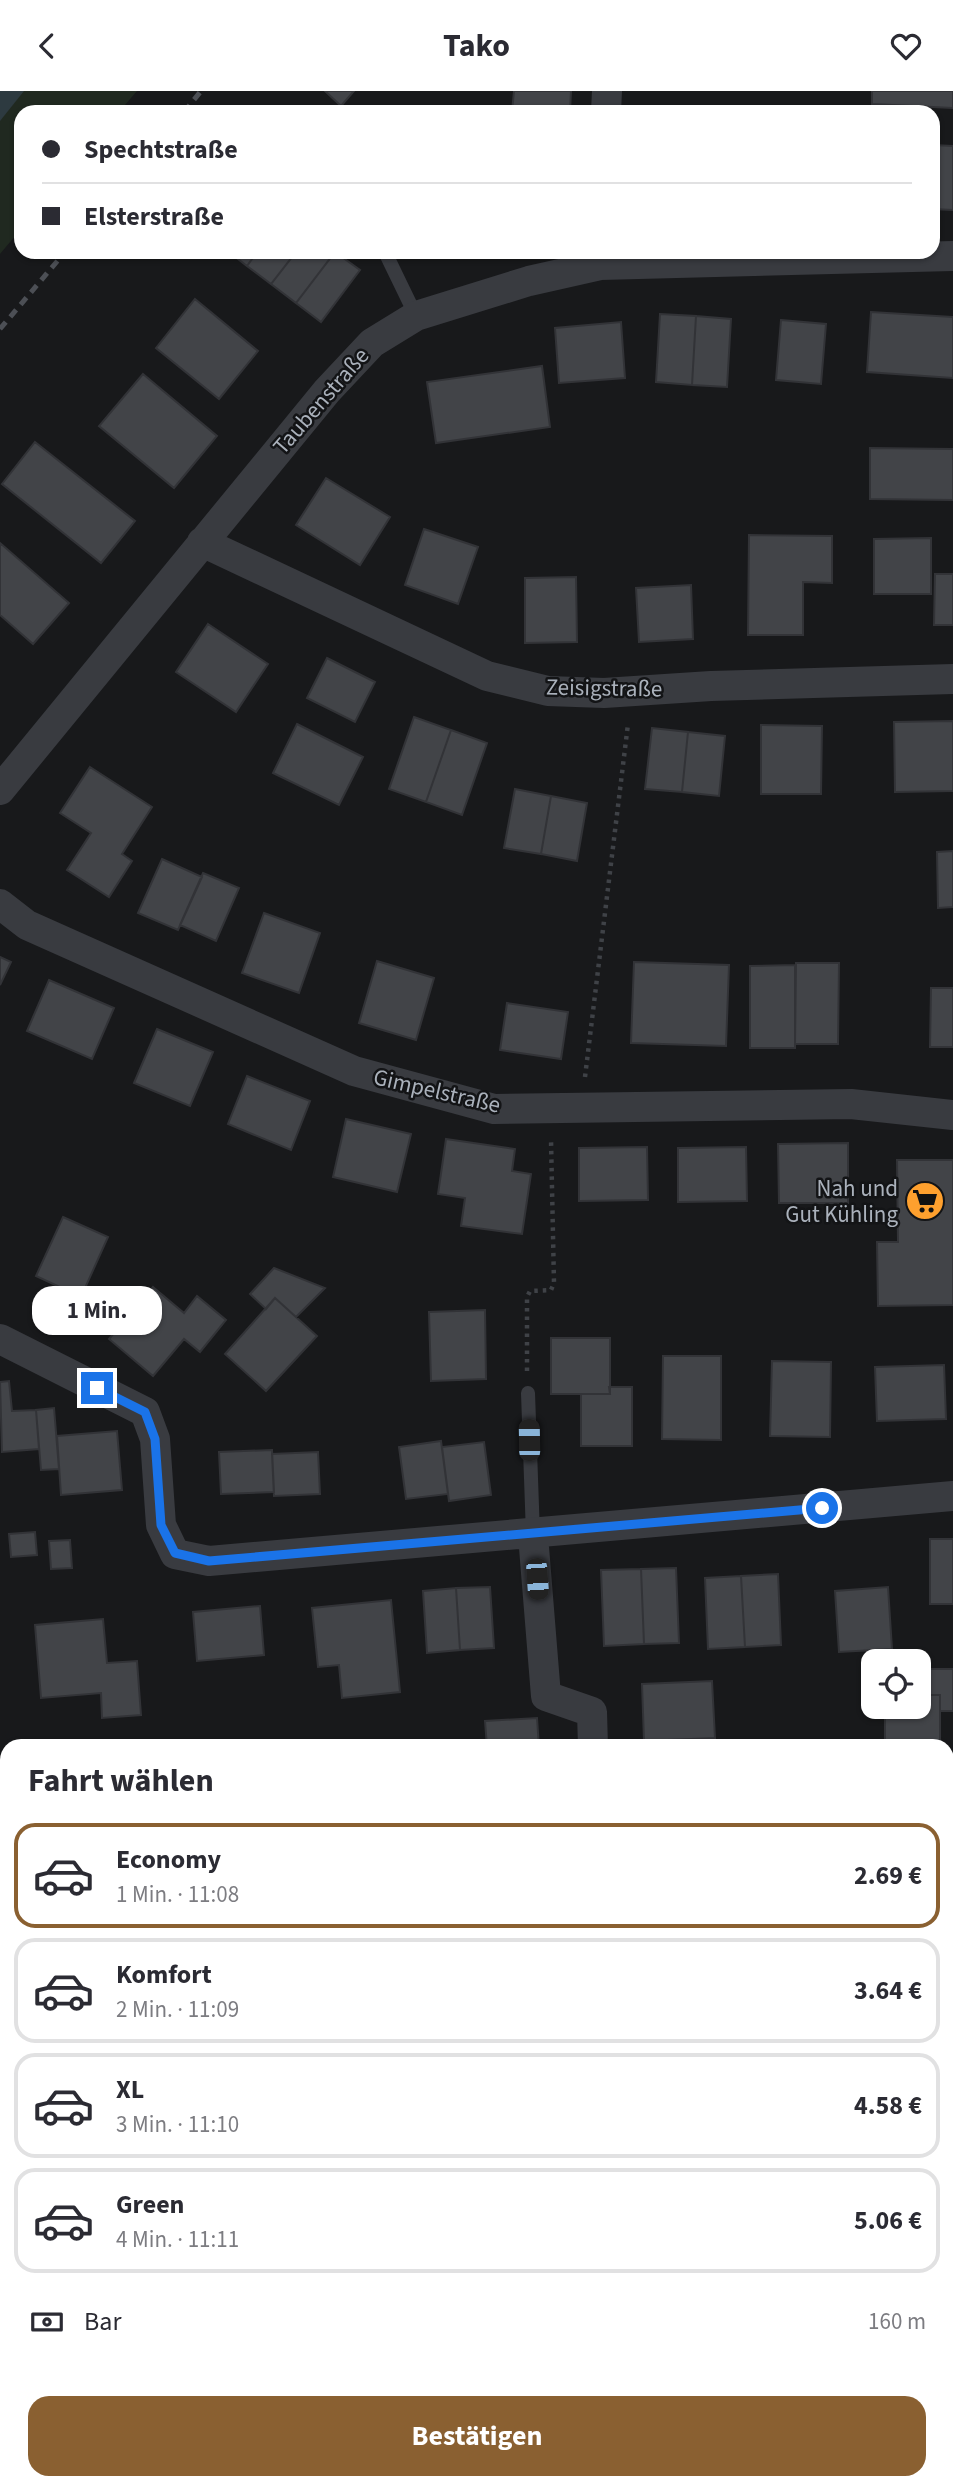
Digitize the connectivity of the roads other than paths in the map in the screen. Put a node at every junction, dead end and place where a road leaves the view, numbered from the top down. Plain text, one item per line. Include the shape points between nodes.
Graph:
1 (388, 259) edge
2 (600, 259) edge
3 (416, 316) junction
4 (202, 542) junction
5 (953, 679) edge
6 (0, 790) edge
7 (0, 904) edge
8 (953, 1115) edge
9 (0, 1339) edge
10 (528, 1393) road end
11 (953, 1496) edge
12 (533, 1535) junction
13 (593, 1739) edge

1 - 3 lane
2 - 3 street, Taubenstraße
3 - 4 street, Taubenstraße via 372,343 354,362
4 - 5 street, Zeisigstraße via 487,676 548,691
4 - 6 street, Taubenstraße
7 - 8 street, Gimpelstraße via 27,925 354,1071 495,1109 851,1104
9 - 12 street via 145,1412 155,1439 161,1525 175,1553 209,1561
10 - 12 lane
11 - 12 street
12 - 13 street via 545,1696 592,1712

